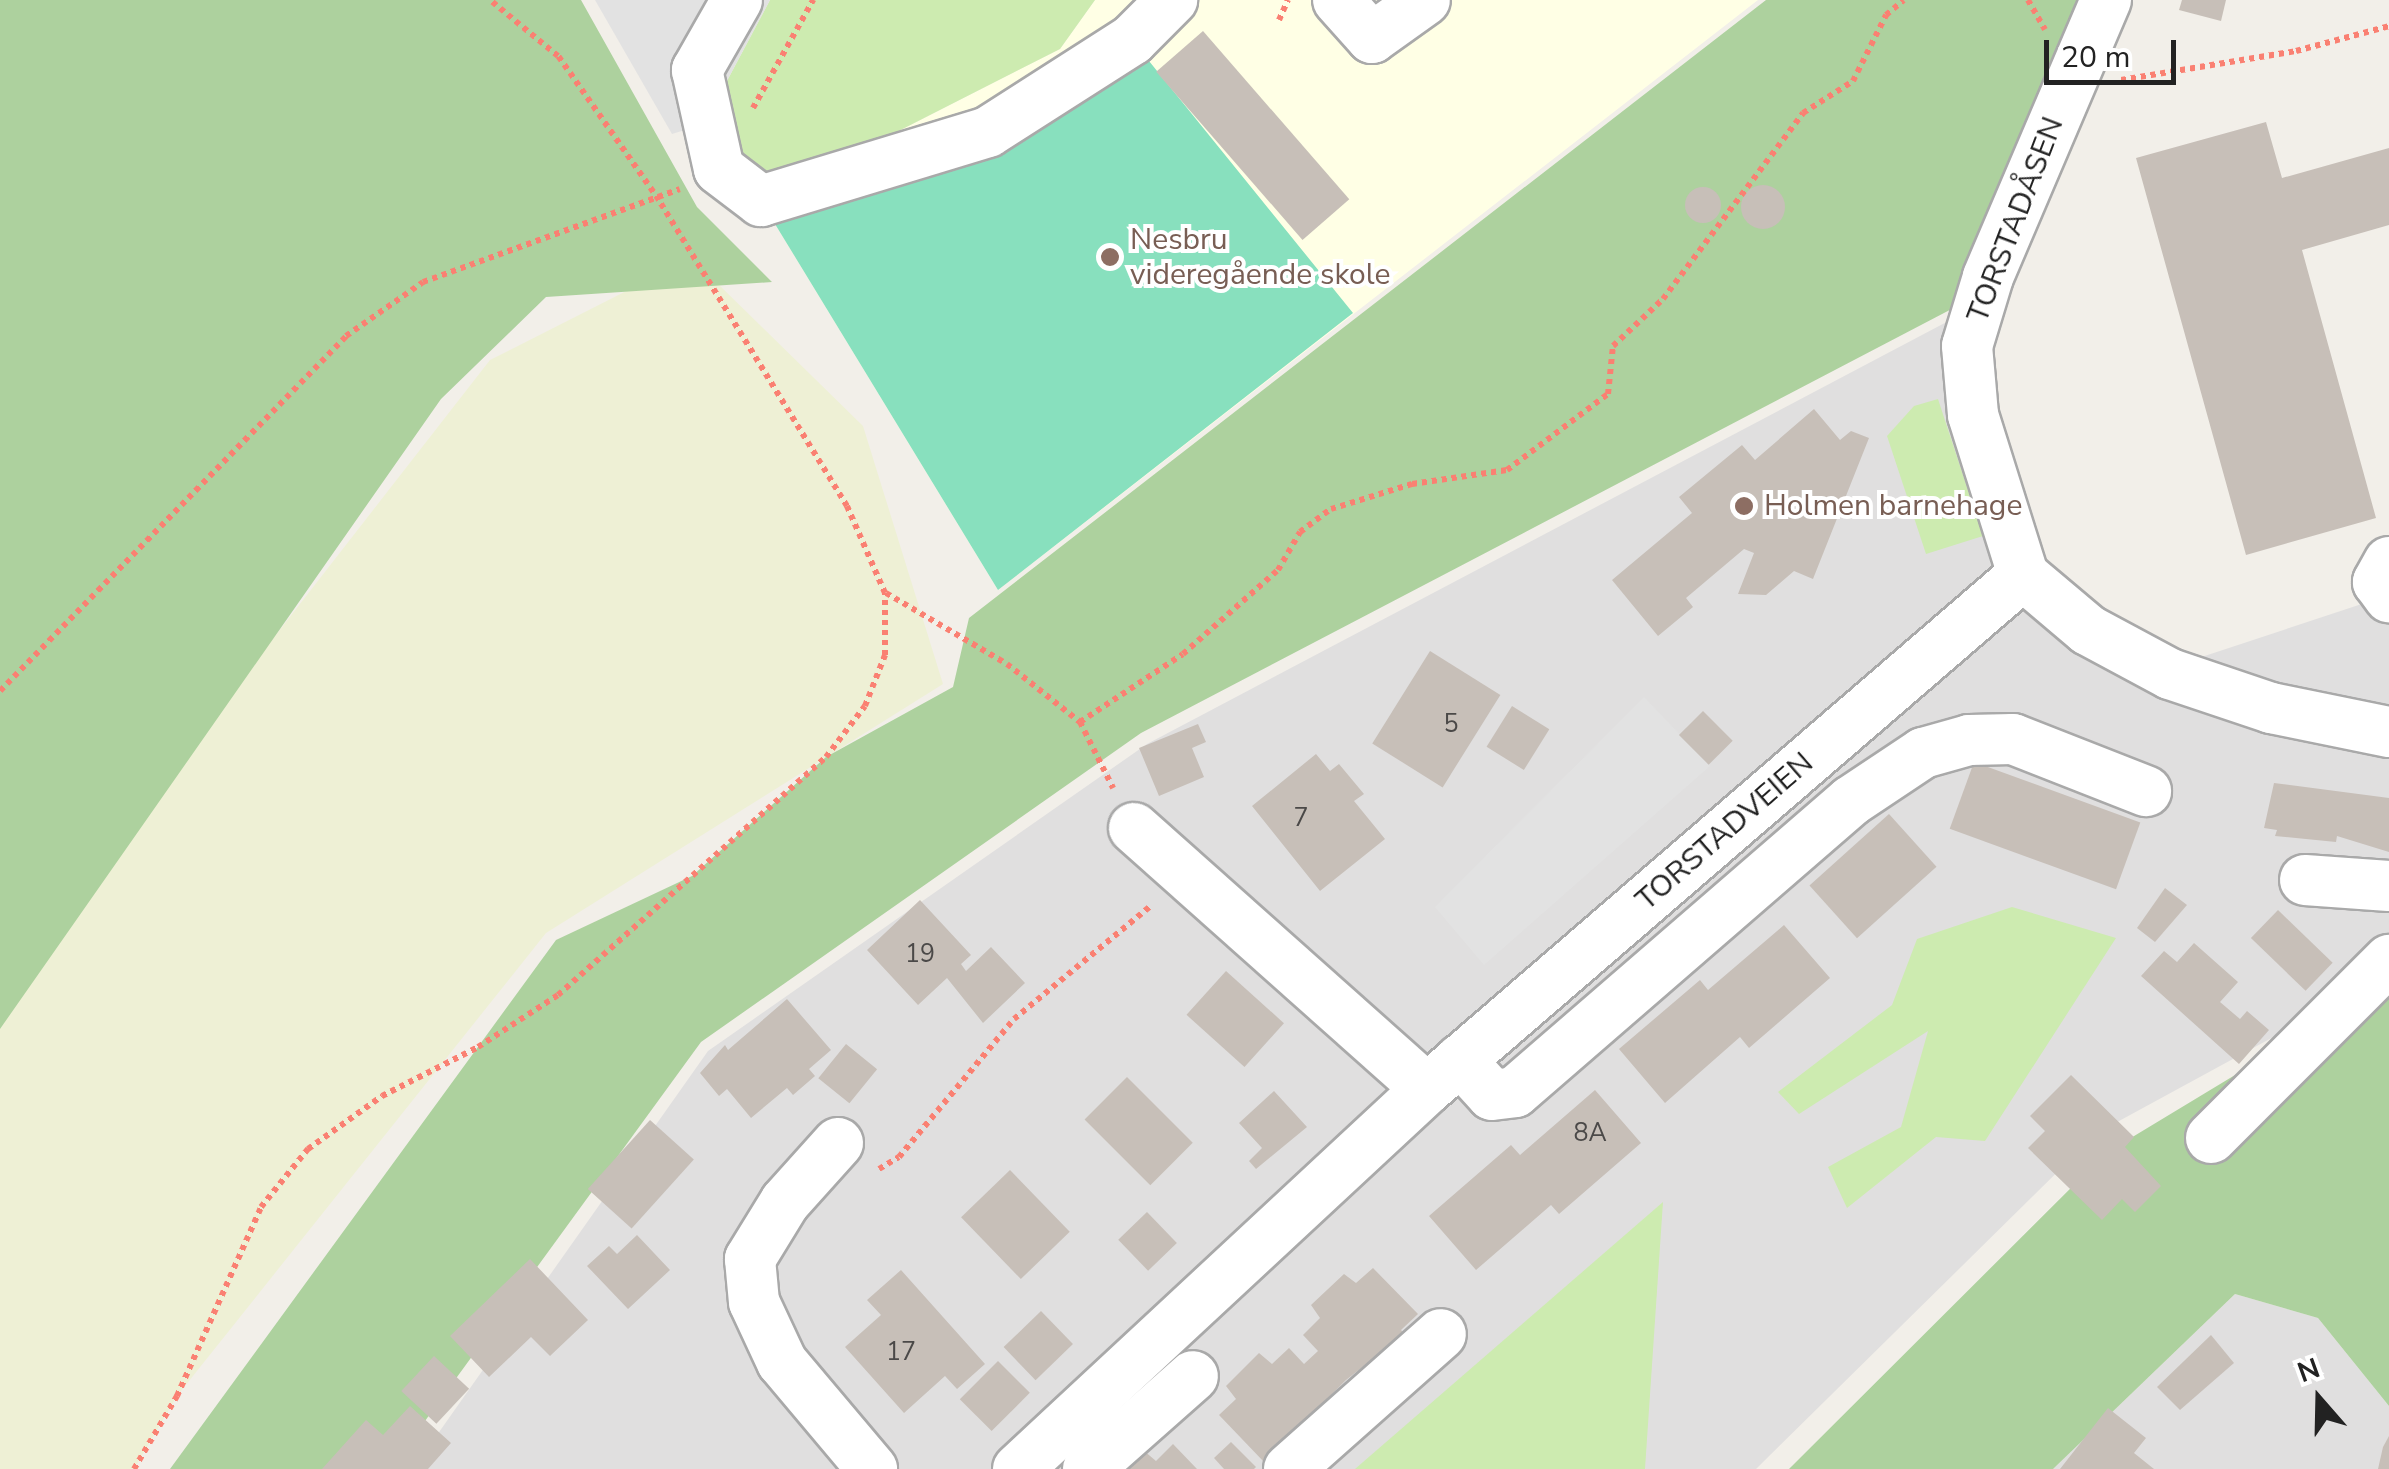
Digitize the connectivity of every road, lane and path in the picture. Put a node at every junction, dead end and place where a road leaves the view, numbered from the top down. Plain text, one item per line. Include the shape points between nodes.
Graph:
1 (490, 0) edge
2 (737, 0) edge
3 (813, 0) edge
4 (1172, 0) edge
5 (1288, 0) edge
6 (1338, 0) edge
7 (1425, 0) edge
8 (1904, 0) edge
9 (2106, 0) edge
10 (1279, 20) dead end
11 (2389, 26) edge
12 (2074, 75) junction
13 (719, 169) junction
14 (659, 200) junction
15 (2389, 562) edge
16 (2023, 575) junction
17 (885, 592) junction
18 (2389, 597) edge
19 (0, 691) edge
20 (1080, 722) junction
21 (2389, 732) edge
22 (2146, 792) dead end
23 (1134, 828) joint
24 (1188, 876) junction
25 (2306, 880) dead end
26 (2389, 886) edge
27 (2389, 960) edge
28 (1443, 1074) junction
29 (2211, 1138) dead end
30 (855, 1159) joint
31 (1440, 1334) dead end
32 (1193, 1376) dead end
33 (134, 1469) edge
34 (872, 1469) edge
35 (1018, 1469) edge
36 (1088, 1469) edge
37 (1289, 1469) edge

1 - 14 path via 558,56
2 - 13 street via 697,70
3 - 13 path
4 - 13 street via 1132,40 988,132 760,201
5 - 10 path
6 - 7 street via 1372,38
8 - 20 path via 1886,15 1853,81 1804,113 1745,182 1662,299 1613,346 1608,394 1507,470 1412,484 1330,509 1300,532 1278,570 1182,654
9 - 12 street, TORSTADÅSEN
11 - 12 path via 2296,52 2104,83
12 - 16 street, TORSTADÅSEN via 1988,276 1968,346 1973,415
13 - 14 path
14 - 17 path via 847,506
14 - 19 path via 424,282 346,336
15 - 18 street via 2378,582
16 - 21 street via 2088,630 2170,674 2270,708
16 - 28 street, TORSTADVEIEN
17 - 20 path via 1007,664
17 - 33 path via 885,655 865,706 826,757 558,995 478,1047 382,1096 308,1149 261,1207 177,1396
20 - 23 path
22 - 28 street via 2013,738 1969,740 1924,753 1838,812 1516,1092 1492,1096
23 - 24 street
24 - 28 street
24 - 30 path via 1014,1020 898,1158
25 - 26 street
27 - 29 street
28 - 35 street, TORSTADVEIEN
30 - 34 street via 785,1202 750,1258 754,1302 782,1362
31 - 37 street
32 - 36 street

